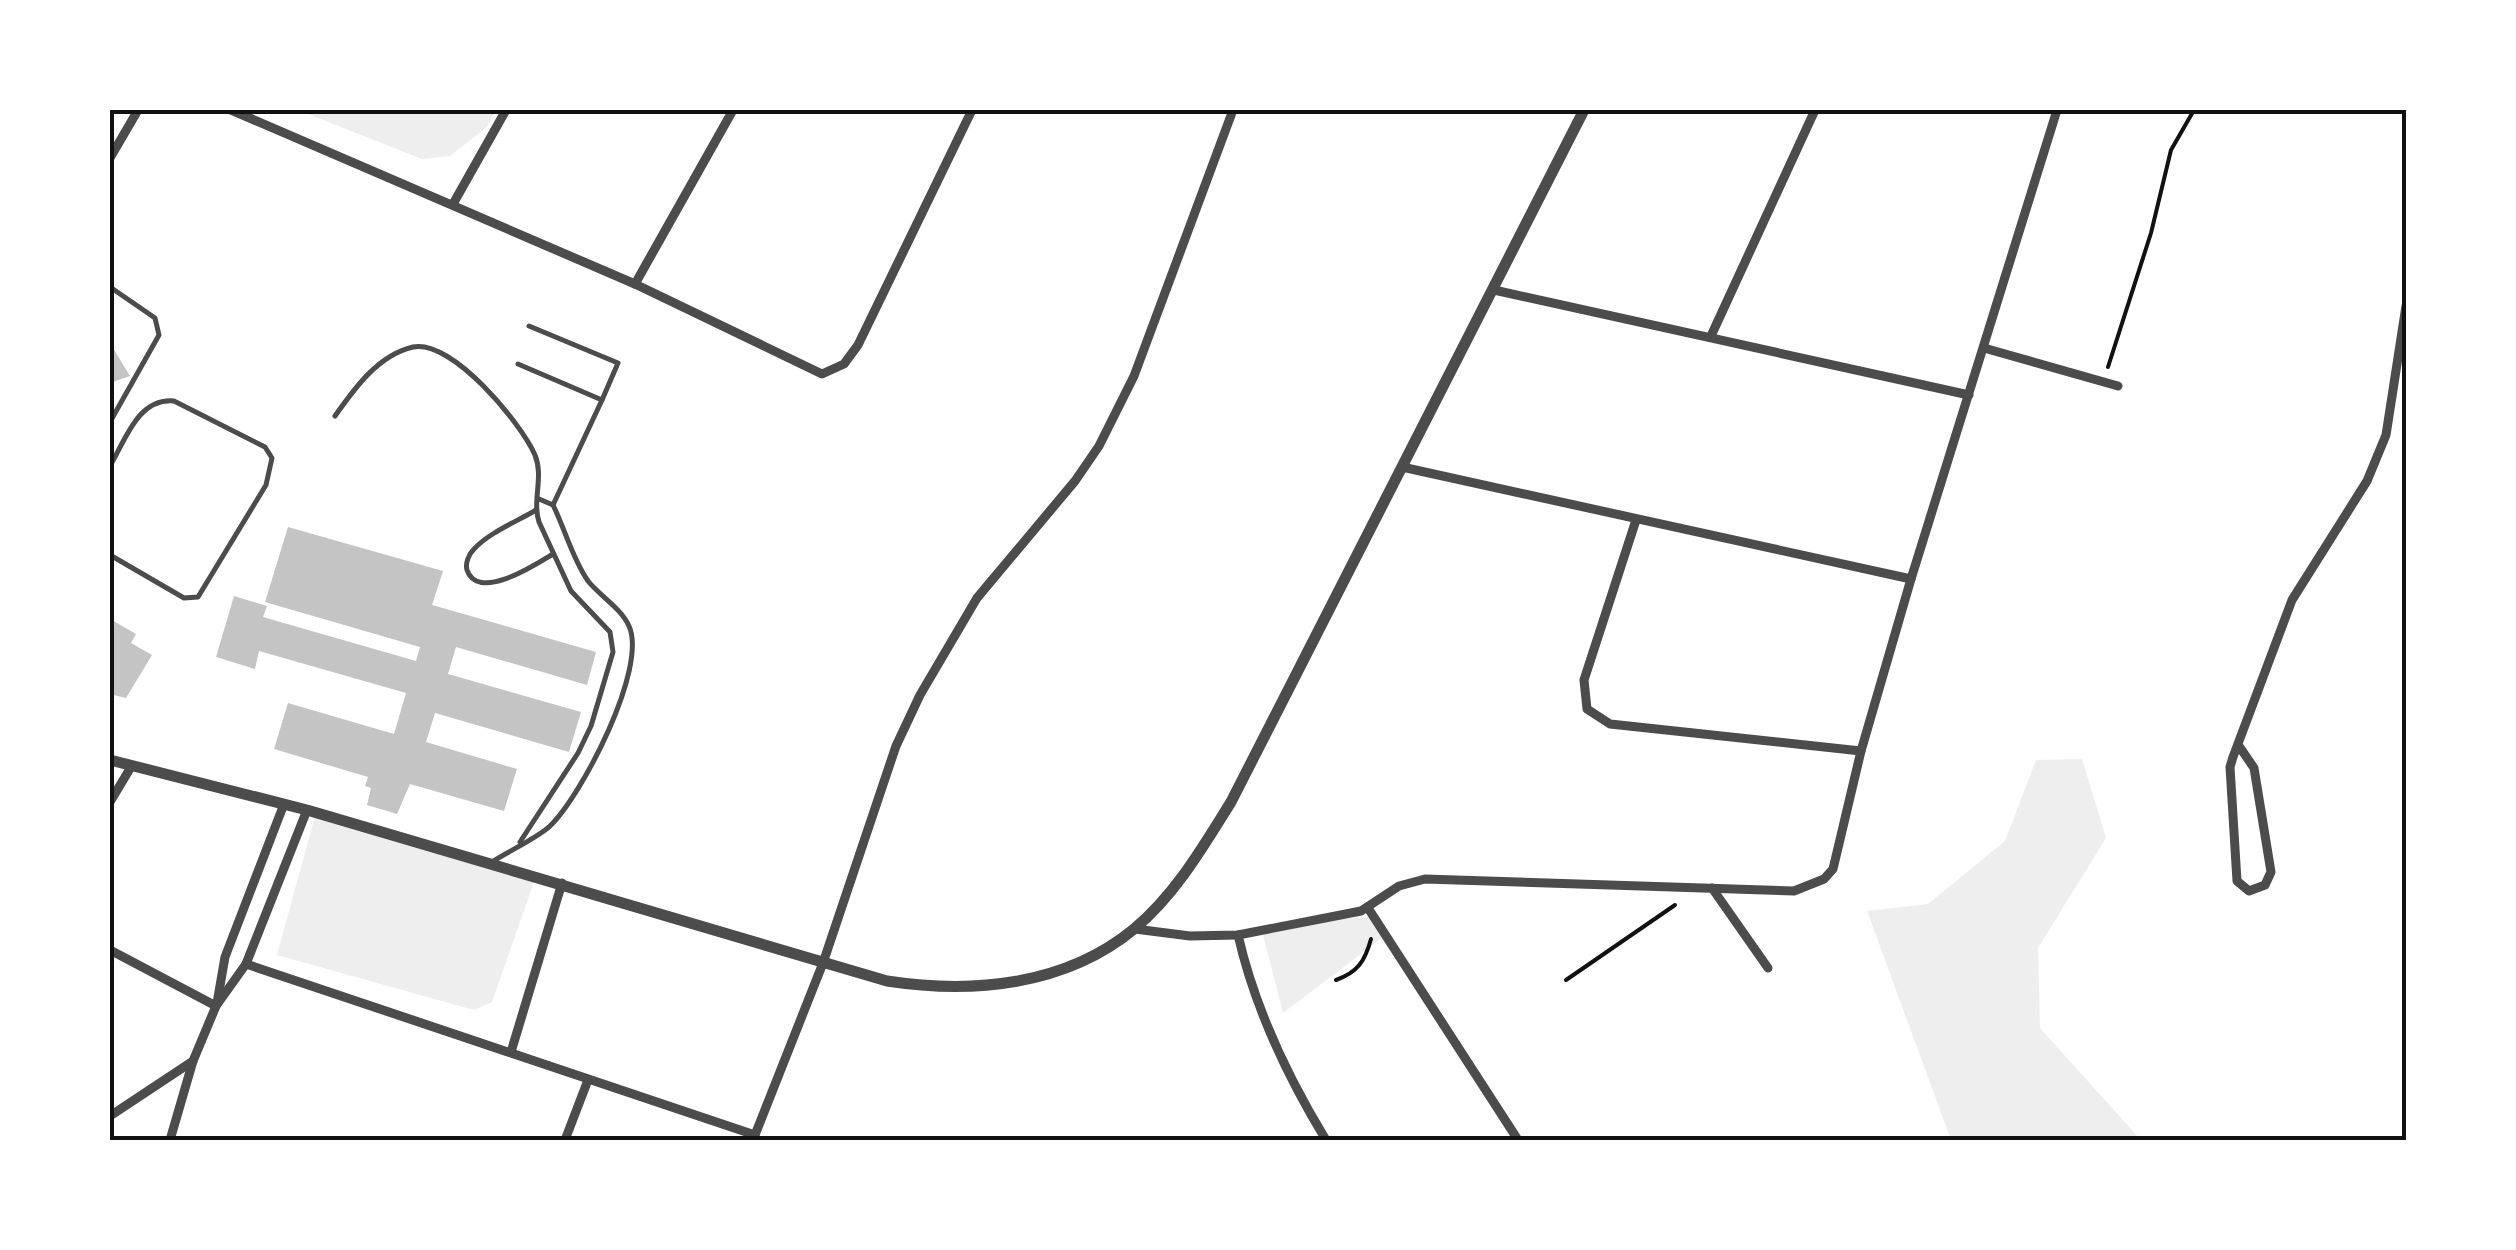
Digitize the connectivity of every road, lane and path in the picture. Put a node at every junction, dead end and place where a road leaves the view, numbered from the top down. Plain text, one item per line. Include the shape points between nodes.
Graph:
1 (138, 110) edge
2 (231, 110) edge
3 (506, 110) edge
4 (733, 110) edge
5 (972, 110) edge
6 (1232, 110) edge
7 (1584, 110) edge
8 (1815, 110) edge
9 (2058, 110) edge
10 (2194, 110) edge
11 (110, 158) edge
12 (452, 204) junction
13 (635, 284) junction
14 (110, 287) edge
15 (1494, 290) junction
16 (2406, 306) edge
17 (529, 326) dead end
18 (1711, 336) junction
19 (1984, 348) junction
20 (518, 364) dead end
21 (2104, 382) junction
22 (2118, 386) dead end
23 (1969, 394) junction
24 (602, 400) junction
25 (335, 416) dead end
26 (110, 422) edge
27 (110, 466) edge
28 (1402, 468) junction
29 (539, 499) junction
30 (553, 505) junction
31 (536, 510) junction
32 (1636, 520) junction
33 (553, 554) junction
34 (110, 555) edge
35 (1911, 579) junction
36 (2239, 746) junction
37 (1861, 751) junction
38 (110, 760) edge
39 (131, 767) junction
40 (110, 802) edge
41 (284, 804) junction
42 (306, 810) junction
43 (520, 842) junction
44 (489, 863) junction
45 (562, 883) junction
46 (1700, 888) junction
47 (1712, 888) junction
48 (1368, 908) junction
49 (1376, 920) junction
50 (1134, 928) junction
51 (1238, 935) junction
52 (110, 950) edge
53 (822, 963) junction
54 (246, 964) junction
55 (1768, 968) dead end
56 (1336, 980) dead end
57 (1566, 980) dead end
58 (216, 1006) junction
59 (510, 1052) junction
60 (193, 1061) junction
61 (588, 1080) junction
62 (110, 1116) edge
63 (754, 1138) edge
64 (169, 1140) edge
65 (565, 1140) edge
66 (1326, 1140) edge
67 (1518, 1140) edge

1 - 11 street
2 - 12 street
3 - 12 street
4 - 13 street
5 - 13 street via 858,345 832,372 811,371
6 - 53 street via 1134,376 1099,446 977,598 920,696 896,746
7 - 15 street
8 - 18 street
9 - 19 street
10 - 21 path via 2171,150
12 - 13 street
14 - 26 lane via 155,318 159,335
15 - 18 street
15 - 28 street
16 - 36 street via 2386,434 2360,493 2292,600
17 - 24 lane via 618,364
18 - 23 street
19 - 21 street
19 - 23 street
20 - 24 lane
21 - 22 street
23 - 35 street
24 - 30 lane
25 - 29 lane via 373,369 416,346 433,349 507,410 536,457
27 - 34 lane via 144,409 161,400 265,448 272,458 266,486 198,596 184,598
28 - 32 street
28 - 50 street via 1210,835
29 - 30 lane
29 - 31 lane
30 - 43 lane via 580,568 627,622 632,652 594,760 550,826
31 - 33 lane
31 - 33 lane via 476,547 466,568 481,581 498,582
32 - 35 street
32 - 37 street via 1584,680 1586,709 1610,724
33 - 43 lane via 571,591 610,632 613,652 591,726
35 - 37 street
36 - 36 street via 2230,766 2236,882 2250,891 2265,885 2271,872 2254,768
37 - 47 street via 1833,868 1824,879 1784,891
38 - 39 street
39 - 40 street
39 - 41 street
41 - 42 street
41 - 58 street via 225,957
42 - 44 street
42 - 54 street
43 - 44 lane
44 - 45 street
45 - 53 street
45 - 59 street
46 - 47 street
46 - 48 street via 1425,880 1399,886
46 - 57 path
47 - 55 street
48 - 49 street
48 - 51 street
49 - 56 path via 1366,957 1354,973
49 - 67 street
50 - 51 street
50 - 53 street via 1078,963 980,988 936,989
51 - 66 street via 1274,1045
52 - 58 street
53 - 63 street
54 - 58 street
54 - 59 street
58 - 60 street
59 - 61 street
60 - 62 street
60 - 64 street
61 - 63 street
61 - 65 street

